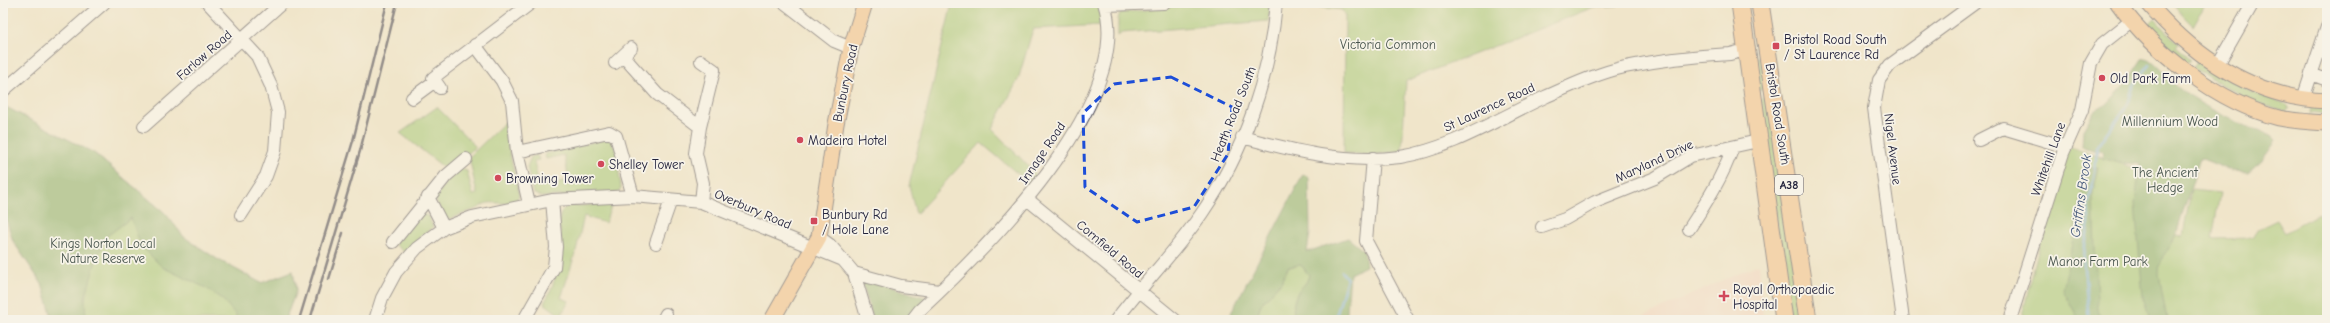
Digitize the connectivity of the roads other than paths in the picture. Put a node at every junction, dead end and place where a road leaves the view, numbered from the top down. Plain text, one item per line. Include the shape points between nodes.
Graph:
1 (104, 3) edge
2 (208, 3) edge
3 (282, 3) edge
4 (532, 3) edge
5 (785, 3) edge
6 (865, 3) edge
7 (1164, 3) edge
8 (1276, 3) edge
9 (1740, 3) edge
10 (1760, 3) edge
11 (1975, 3) edge
12 (2118, 3) edge
13 (2253, 3) edge
14 (1105, 4) edge
15 (2149, 4) edge
16 (2131, 21) junction
17 (2327, 27) edge
18 (242, 40) junction
19 (475, 45) junction
20 (851, 48) junction
21 (1767, 48) junction
22 (1746, 50) junction
23 (623, 56) dead end
24 (701, 61) dead end
25 (2217, 66) junction
26 (2311, 74) junction
27 (2327, 80) edge
28 (3, 91) edge
29 (1775, 94) junction
30 (412, 98) dead end
31 (2303, 99) junction
32 (2327, 102) edge
33 (1753, 104) junction
34 (2295, 121) junction
35 (2327, 123) edge
36 (144, 126) dead end
37 (700, 127) junction
38 (1242, 137) junction
39 (1979, 140) dead end
40 (1758, 141) junction
41 (1733, 147) junction
42 (2066, 147) junction
43 (517, 152) junction
44 (1373, 158) junction
45 (466, 159) dead end
46 (633, 196) junction
47 (428, 197) junction
48 (1027, 199) junction
49 (552, 200) junction
50 (671, 200) junction
51 (701, 202) junction
52 (529, 204) junction
53 (242, 215) dead end
54 (1542, 227) dead end
55 (444, 228) junction
56 (1689, 229) dead end
57 (392, 242) dead end
58 (656, 243) dead end
59 (816, 243) junction
60 (854, 273) junction
61 (940, 291) junction
62 (1138, 291) junction
63 (375, 320) edge
64 (524, 320) edge
65 (772, 320) edge
66 (868, 320) edge
67 (912, 320) edge
68 (1116, 320) edge
69 (1175, 320) edge
70 (1408, 320) edge
71 (1784, 320) edge
72 (1808, 320) edge
73 (1903, 320) edge
74 (2010, 320) edge

1 - 28 street
2 - 18 street
3 - 18 street, Farlow Road
4 - 19 street
5 - 20 street via 834,41
6 - 20 main road, Bunbury Road
7 - 14 street
8 - 38 street, Heath Road South via 1268,63
9 - 22 highway, Bristol Road South / A38
10 - 21 highway, Bristol Road South / A38
11 - 73 street, Nigel Avenue via 1895,61 1879,80 1874,108
12 - 16 main road
13 - 25 street
14 - 48 street, Innage Road via 1108,14 1108,46 1101,74 1073,134
15 - 16 main road
15 - 25 main road via 2185,40
16 - 34 main road via 2167,55 2211,87 2239,103 2266,114
16 - 42 street, Whitehill Lane via 2102,44 2092,63 2082,110
17 - 26 street
18 - 36 street, Farlow Road
18 - 53 street via 256,56 266,74 278,112 274,151 266,176
19 - 30 street via 433,78 437,84
19 - 43 street via 502,81 512,101
20 - 59 main road, Bunbury Road
21 - 22 highway
21 - 29 highway, Bristol Road South / A38
22 - 33 highway, Bristol Road South / A38
22 - 44 street, St Laurence Road via 1624,67 1546,96 1455,140 1422,152
23 - 37 street via 657,94
24 - 37 street via 714,70
25 - 31 main road via 2255,86
26 - 27 street
26 - 31 street
29 - 33 highway via 1764,92
29 - 72 highway, Bristol Road South / A38
31 - 32 main road
31 - 34 main road
33 - 40 highway, Bristol Road South / A38
34 - 35 main road
37 - 51 street via 696,153 703,183
38 - 44 street, St Laurence Road via 1312,155 1338,159
38 - 62 street, Heath Road South via 1202,213
39 - 42 street via 2003,128
40 - 41 street, Maryland Drive
40 - 71 highway, Bristol Road South / A38
41 - 54 street, Maryland Drive via 1692,156 1655,178
41 - 56 street via 1711,194
42 - 74 street, Whitehill Lane
43 - 46 street via 609,132 616,136
43 - 52 street
44 - 70 street via 1366,241
45 - 47 street via 446,176
46 - 49 street, Overbury Road
46 - 50 street, Overbury Road
47 - 55 street
47 - 57 street
48 - 61 street, Innage Road via 992,240
48 - 62 street, Cornfield Road
49 - 52 street, Overbury Road
49 - 64 street via 556,247 554,267
50 - 51 street, Overbury Road
50 - 58 street
51 - 59 street, Overbury Road
52 - 55 street, Overbury Road via 472,217
55 - 63 street, Overbury Road via 417,248 396,272 382,298
59 - 60 street, Overbury Road via 843,260
59 - 65 main road, Bunbury Road
60 - 61 street via 901,286
60 - 66 street
61 - 67 street, Innage Road
62 - 68 street, Heath Road South
62 - 69 street, Cornfield Road

